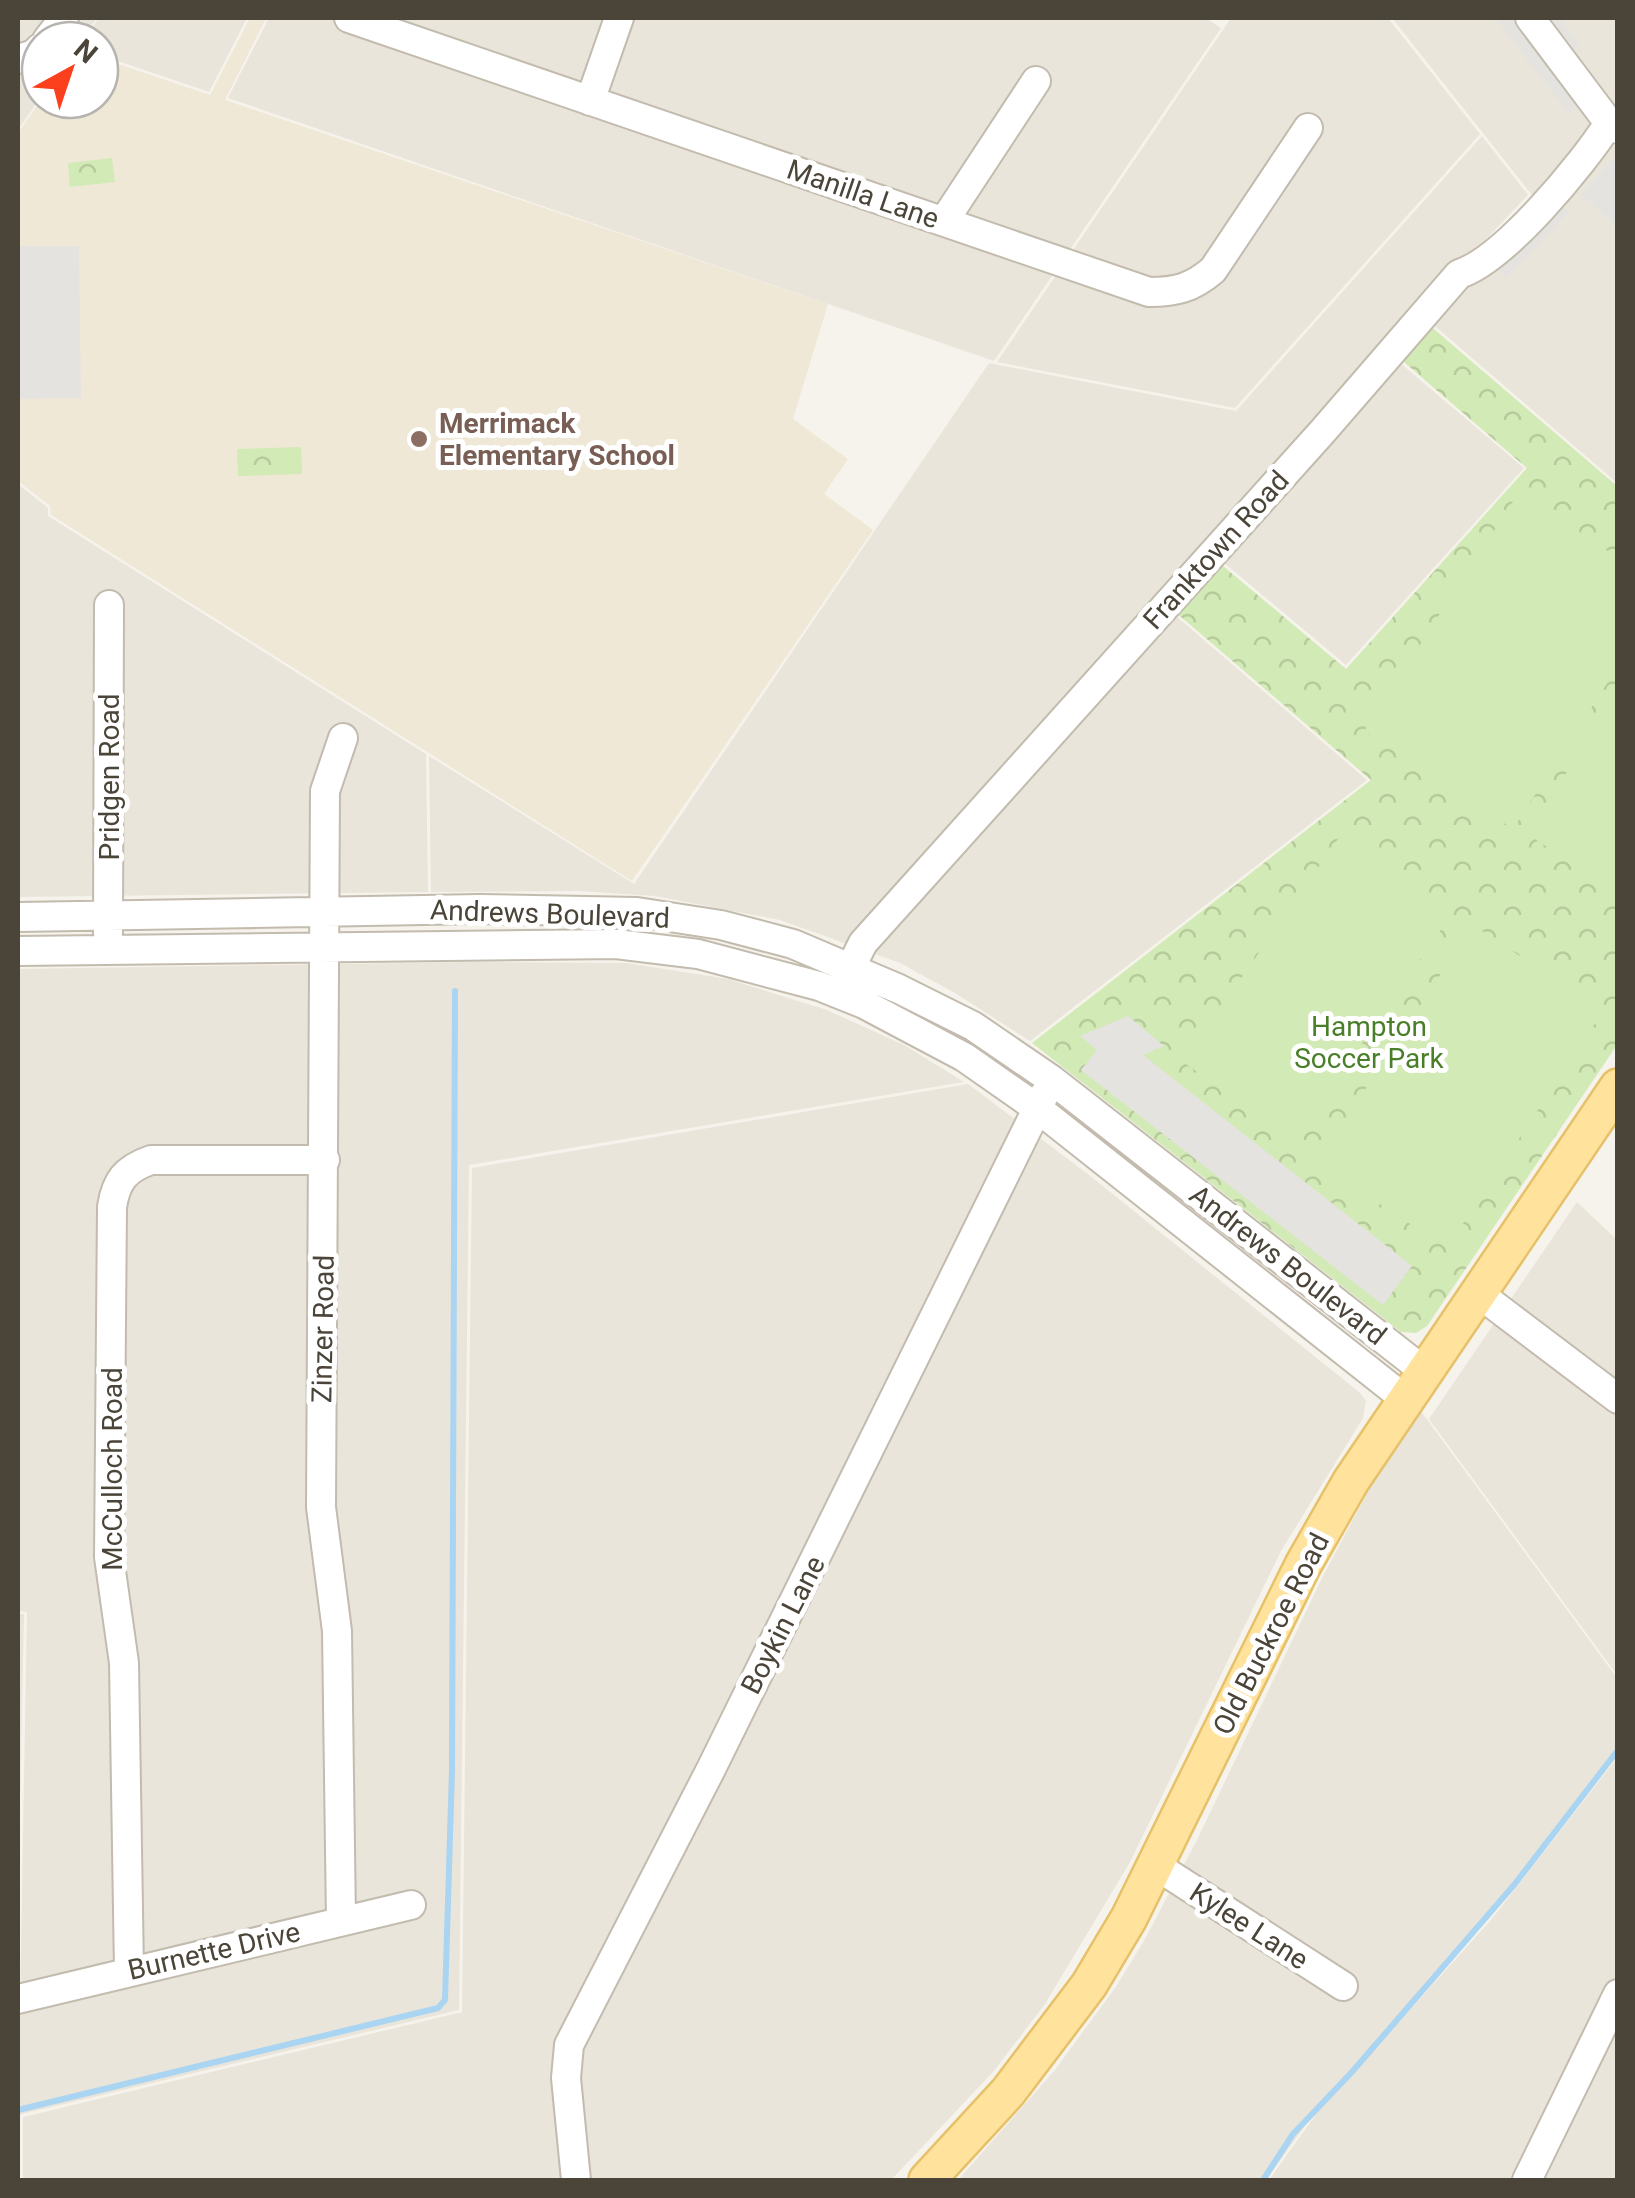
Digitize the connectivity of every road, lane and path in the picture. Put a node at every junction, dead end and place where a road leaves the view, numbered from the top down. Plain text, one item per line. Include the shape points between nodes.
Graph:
1 (348, 18) edge
2 (619, 18) edge
3 (1530, 18) edge
4 (1036, 81) dead end
5 (590, 101) junction
6 (1613, 126) edge
7 (1308, 128) dead end
8 (944, 221) junction
9 (109, 606) dead end
10 (344, 738) dead end
11 (325, 912) junction
12 (108, 914) junction
13 (18, 916) edge
14 (326, 946) junction
15 (108, 949) junction
16 (18, 950) edge
17 (849, 966) junction
18 (840, 994) junction
19 (1052, 1080) junction
20 (1618, 1086) edge
21 (1037, 1108) junction
22 (324, 1160) junction
23 (1478, 1293) junction
24 (1414, 1385) junction
25 (1618, 1399) edge
26 (1156, 1866) junction
27 (412, 1905) dead end
28 (341, 1921) junction
29 (129, 1972) junction
30 (1344, 1986) dead end
31 (1618, 1994) edge
32 (18, 1999) edge
33 (576, 2180) edge
34 (928, 2180) edge
35 (1527, 2180) edge

1 - 5 street, Manilla Lane
2 - 5 street
3 - 6 street
4 - 8 street
5 - 8 street, Manilla Lane
6 - 17 street, Franktown Road via 1527,221 1475,269 1458,274
7 - 8 street, Manilla Lane via 1222,258 1196,284 1177,292 1149,292
9 - 12 street, Pridgen Road
10 - 11 street, Zinzer Road via 325,791
11 - 12 street, Andrews Boulevard
11 - 14 street, Zinzer Road
11 - 17 street, Andrews Boulevard via 637,912 721,925
12 - 13 street, Andrews Boulevard
12 - 15 street, Pridgen Road
14 - 15 street, Andrews Boulevard
14 - 18 street, Andrews Boulevard via 654,947 735,961
14 - 22 street, Zinzer Road
15 - 16 street, Andrews Boulevard
17 - 18 street, Franktown Road
17 - 19 street, Andrews Boulevard via 974,1026
18 - 21 street, Andrews Boulevard via 964,1057
19 - 21 street, Boykin Lane
19 - 24 street, Andrews Boulevard
20 - 23 main road, Old Buckroe Road
21 - 24 street, Andrews Boulevard
21 - 33 street, Boykin Lane via 569,2045
22 - 28 street, Zinzer Road via 322,1507 337,1632
22 - 29 street, McCulloch Road via 151,1160 132,1167 116,1185 109,1557 124,1663
23 - 24 main road, Old Buckroe Road
23 - 25 street
24 - 26 main road, Old Buckroe Road via 1303,1565
26 - 30 street, Kylee Lane
26 - 34 main road, Old Buckroe Road via 1052,2038
27 - 28 street, Burnette Drive
28 - 29 street, Burnette Drive
29 - 32 street, Burnette Drive
31 - 35 street

